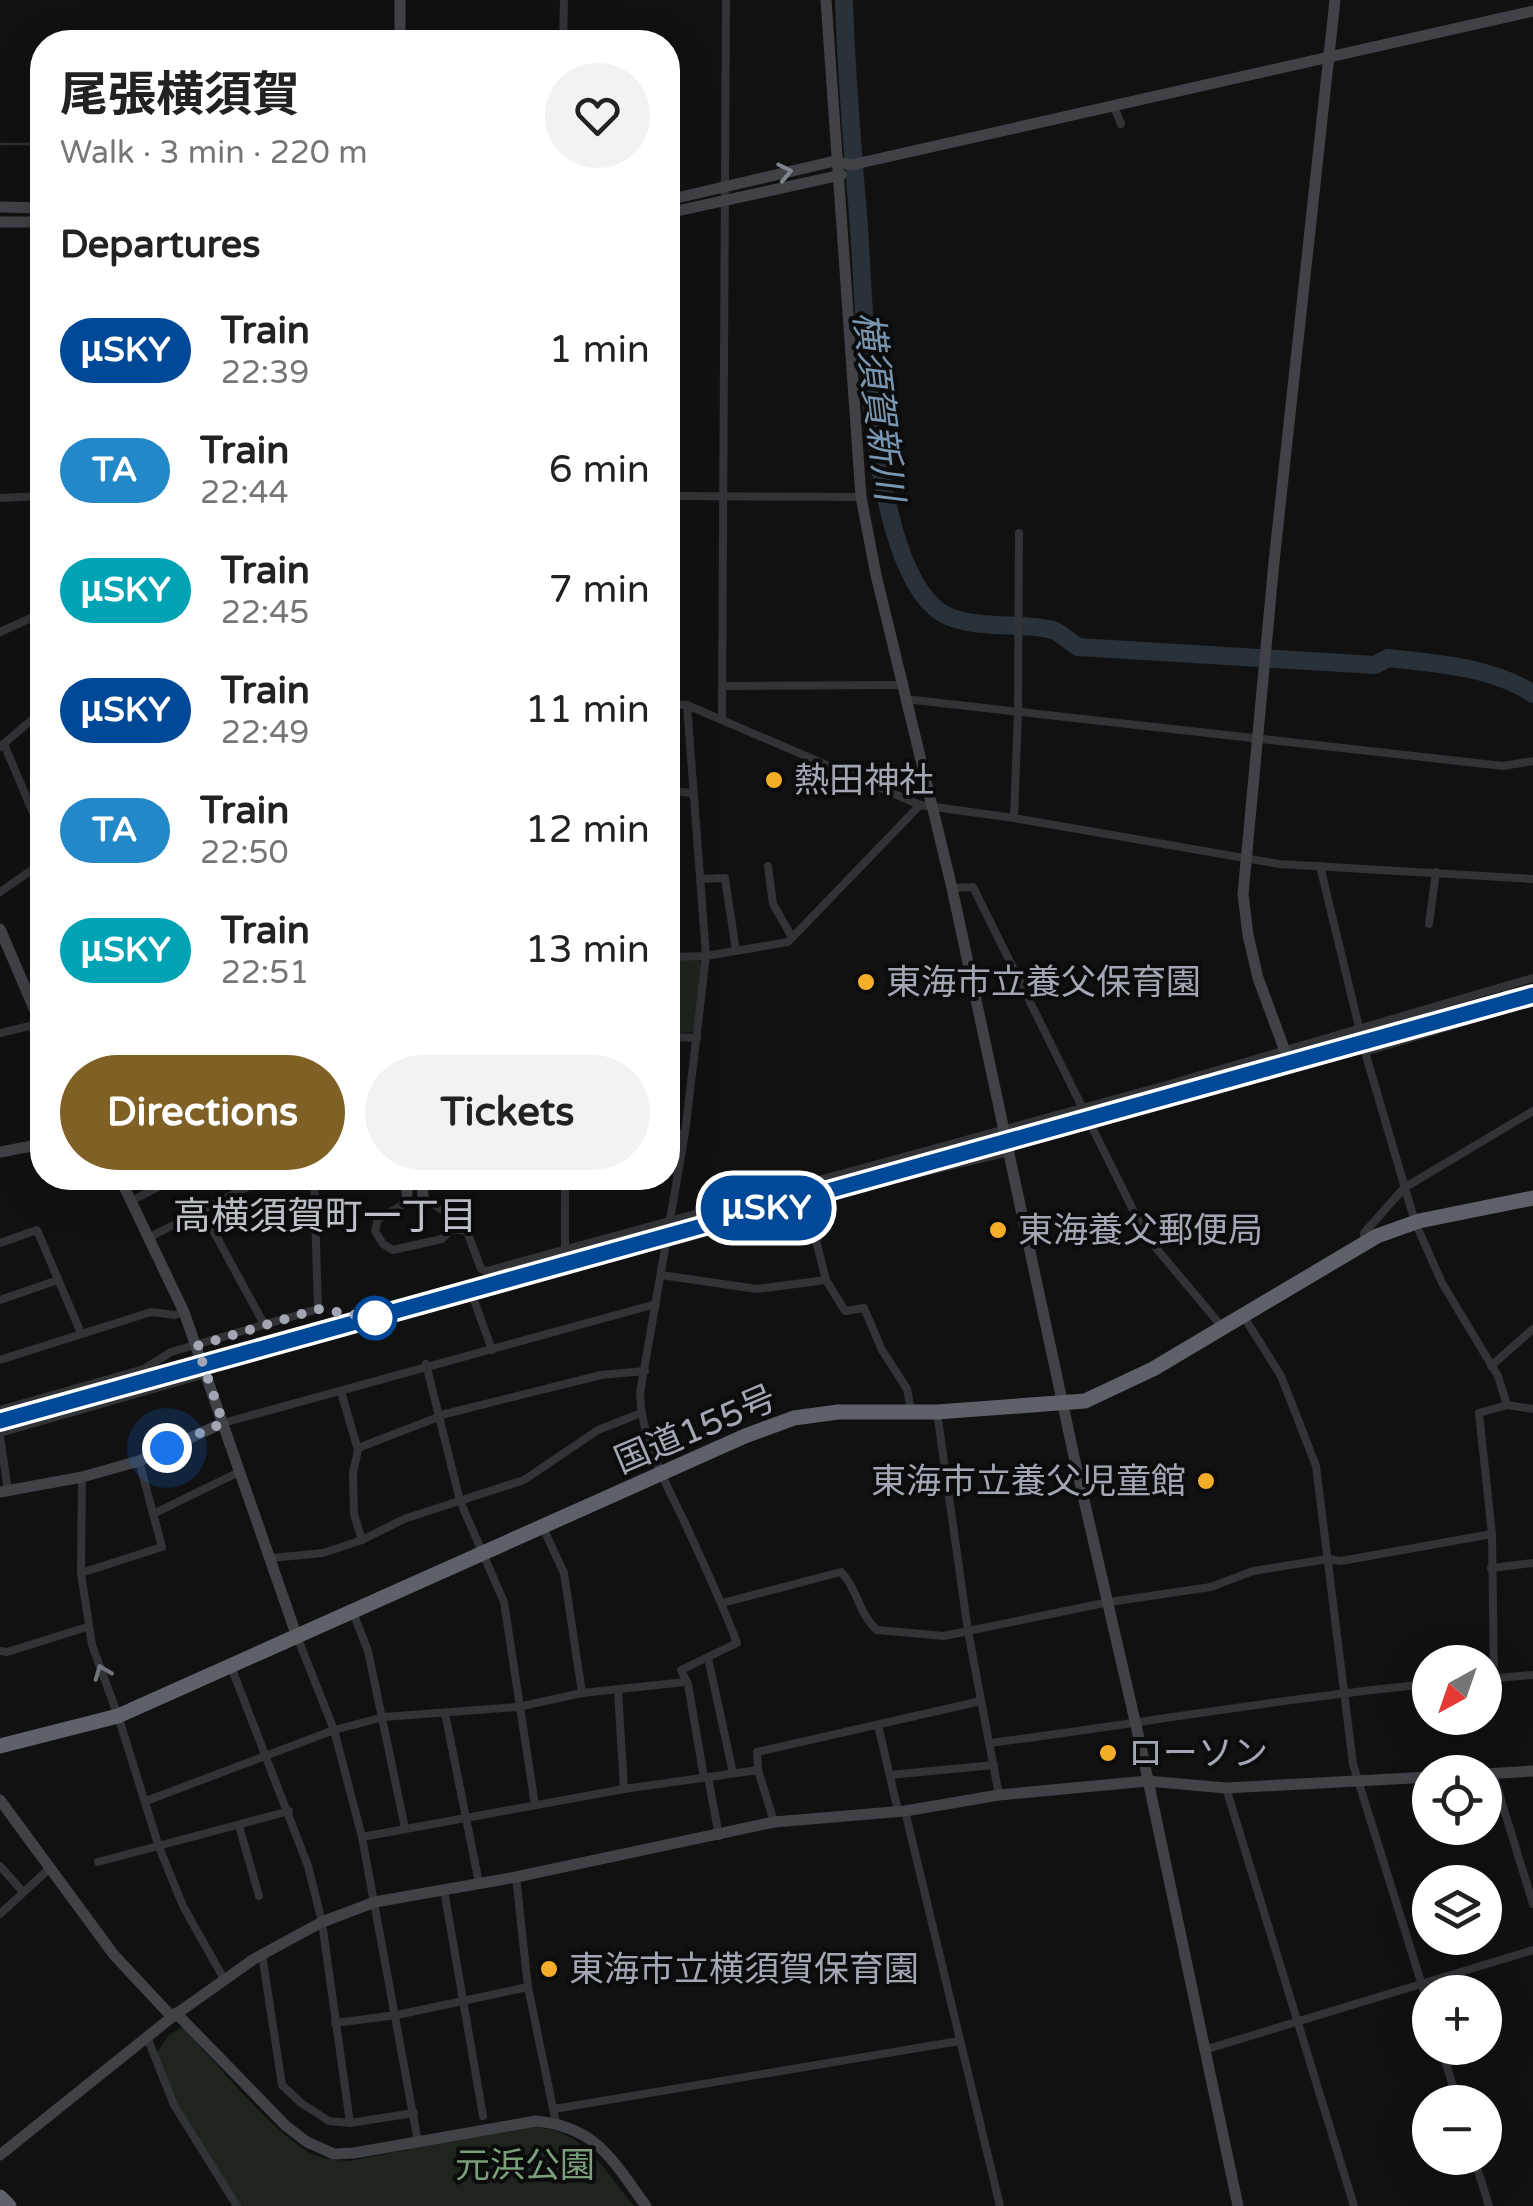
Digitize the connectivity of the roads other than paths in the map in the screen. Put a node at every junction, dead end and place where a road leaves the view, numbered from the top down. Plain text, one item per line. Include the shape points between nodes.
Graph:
1 (400, 0) edge
2 (564, 0) edge
3 (726, 0) edge
4 (826, 0) edge
5 (1335, 0) edge
6 (1533, 11) edge
7 (400, 30) edge
8 (564, 30) edge
9 (1328, 56) junction
10 (1114, 106) junction
11 (1120, 124) dead end
12 (835, 161) junction
13 (857, 164) junction
14 (836, 177) junction
15 (725, 186) junction
16 (680, 197) edge
17 (725, 201) junction
18 (0, 208) edge
19 (30, 208) edge
20 (680, 210) edge
21 (0, 222) edge
22 (30, 222) edge
23 (680, 496) edge
24 (30, 497) edge
25 (725, 497) junction
26 (861, 497) junction
27 (0, 498) edge
28 (1018, 534) dead end
29 (30, 618) edge
30 (0, 632) edge
31 (724, 686) junction
32 (902, 686) junction
33 (906, 699) junction
34 (680, 705) edge
35 (687, 705) junction
36 (1018, 712) junction
37 (722, 720) junction
38 (30, 721) edge
39 (1256, 738) junction
40 (2, 745) edge
41 (1533, 762) edge
42 (680, 792) edge
43 (693, 794) junction
44 (28, 802) joint
45 (920, 805) junction
46 (30, 807) edge
47 (934, 808) junction
48 (1014, 818) junction
49 (1248, 857) junction
50 (768, 866) dead end
51 (1320, 866) junction
52 (30, 871) edge
53 (1436, 872) junction
54 (700, 879) junction
55 (1533, 879) edge
56 (952, 888) junction
57 (0, 892) edge
58 (1429, 924) dead end
59 (0, 929) edge
60 (792, 938) junction
61 (736, 951) junction
62 (706, 956) junction
63 (680, 957) edge
64 (1533, 978) edge
65 (1506, 988) junction
66 (30, 997) edge
67 (1533, 1002) edge
68 (1514, 1007) junction
69 (30, 1027) edge
70 (1360, 1030) junction
71 (0, 1033) edge
72 (680, 1037) edge
73 (697, 1038) junction
74 (1285, 1050) junction
75 (1365, 1052) junction
76 (1082, 1106) junction
77 (1533, 1110) edge
78 (1004, 1129) junction
79 (680, 1133) edge
80 (685, 1133) junction
81 (30, 1146) edge
82 (0, 1152) edge
83 (1009, 1152) junction
84 (680, 1164) edge
85 (1404, 1188) junction
86 (127, 1190) edge
87 (153, 1190) edge
88 (241, 1190) edge
89 (314, 1190) edge
90 (407, 1190) edge
91 (423, 1190) edge
92 (565, 1190) edge
93 (676, 1190) edge
94 (407, 1194) joint
95 (424, 1197) joint
96 (1533, 1198) edge
97 (133, 1200) junction
98 (807, 1204) junction
99 (202, 1210) junction
100 (671, 1220) junction
101 (1416, 1222) junction
102 (451, 1229) junction
103 (150, 1238) junction
104 (0, 1243) edge
105 (1365, 1243) junction
106 (666, 1244) junction
107 (565, 1250) junction
108 (661, 1275) junction
109 (58, 1280) junction
110 (826, 1280) junction
111 (0, 1300) edge
112 (475, 1303) dead end
113 (656, 1304) junction
114 (184, 1312) junction
115 (1242, 1315) junction
116 (264, 1324) junction
117 (1224, 1328) junction
118 (1533, 1329) edge
119 (81, 1333) junction
120 (197, 1346) junction
121 (492, 1350) junction
122 (0, 1360) edge
123 (426, 1364) junction
124 (1491, 1366) junction
125 (644, 1371) junction
126 (206, 1374) junction
127 (341, 1392) junction
128 (1064, 1405) junction
129 (1507, 1405) junction
130 (1533, 1409) edge
131 (0, 1410) edge
132 (911, 1411) junction
133 (937, 1412) junction
134 (641, 1413) junction
135 (441, 1415) junction
136 (223, 1423) junction
137 (0, 1434) edge
138 (358, 1448) junction
139 (139, 1461) junction
140 (239, 1472) junction
141 (660, 1474) junction
142 (82, 1477) junction
143 (4, 1491) edge
144 (460, 1500) junction
145 (153, 1514) junction
146 (543, 1528) junction
147 (1492, 1534) junction
148 (362, 1540) junction
149 (485, 1554) junction
150 (272, 1558) junction
151 (1328, 1559) junction
152 (1533, 1564) edge
153 (1491, 1568) junction
154 (81, 1574) junction
155 (1108, 1602) junction
156 (722, 1603) junction
157 (352, 1610) junction
158 (88, 1627) junction
159 (968, 1631) junction
160 (296, 1634) junction
161 (1490, 1645) edge
162 (0, 1651) edge
163 (708, 1658) junction
164 (230, 1664) junction
165 (1533, 1675) edge
166 (1502, 1677) edge
167 (686, 1682) junction
168 (1412, 1686) edge
169 (618, 1690) junction
170 (1344, 1692) junction
171 (582, 1693) junction
172 (981, 1701) junction
173 (518, 1706) junction
174 (445, 1713) junction
175 (118, 1716) junction
176 (384, 1717) junction
177 (1134, 1724) junction
178 (878, 1725) junction
179 (334, 1730) junction
180 (990, 1743) junction
181 (1, 1745) edge
182 (268, 1756) junction
183 (994, 1765) junction
184 (758, 1770) junction
185 (1533, 1772) edge
186 (734, 1773) junction
187 (1502, 1773) edge
188 (890, 1775) junction
189 (706, 1778) junction
190 (1412, 1778) edge
191 (1147, 1781) junction
192 (1358, 1781) junction
193 (1226, 1788) junction
194 (624, 1789) junction
195 (999, 1795) junction
196 (0, 1800) edge
197 (146, 1801) junction
198 (535, 1805) junction
199 (289, 1811) junction
200 (902, 1811) junction
201 (1502, 1812) edge
202 (465, 1817) junction
203 (774, 1822) junction
204 (240, 1826) junction
205 (405, 1828) junction
206 (719, 1836) junction
207 (362, 1838) junction
208 (159, 1847) junction
209 (98, 1862) dead end
210 (0, 1866) edge
211 (50, 1866) junction
212 (516, 1877) junction
213 (479, 1884) junction
214 (444, 1890) junction
215 (23, 1892) junction
216 (260, 1896) dead end
217 (374, 1902) junction
218 (1533, 1904) edge
219 (0, 1914) edge
220 (322, 1922) junction
221 (1533, 1950) edge
222 (262, 1954) junction
223 (1420, 1975) edge
224 (1446, 1975) edge
225 (224, 1980) junction
226 (1412, 1985) edge
227 (528, 1987) junction
228 (463, 2001) junction
229 (174, 2015) junction
230 (397, 2015) junction
231 (1297, 2020) junction
232 (336, 2023) junction
233 (147, 2037) junction
234 (959, 2041) junction
235 (1204, 2050) junction
236 (414, 2113) junction
237 (482, 2116) dead end
238 (555, 2116) junction
239 (350, 2123) junction
240 (418, 2142) junction
241 (0, 2155) edge
242 (1479, 2175) edge
243 (0, 2198) edge
244 (10, 2206) edge
245 (237, 2206) edge
246 (646, 2206) edge
247 (1000, 2206) edge
248 (1238, 2206) edge
249 (1354, 2206) edge
250 (1489, 2206) edge

1 - 7 street
2 - 8 street
3 - 15 street
4 - 12 street
5 - 9 street
6 - 9 street
9 - 10 street
9 - 39 street
10 - 11 street
10 - 13 street
12 - 13 street
12 - 14 street
15 -> 12 street
13 - 14 street
14 - 17 street
14 - 26 street
15 - 16 street
15 - 17 street
17 - 20 street
17 - 25 street
18 - 19 street
21 - 22 street
23 - 25 street
24 - 27 street
25 - 26 street
25 - 31 street
26 - 32 street
28 - 36 street
29 - 30 street
31 - 32 street
31 - 37 street
32 - 33 street
33 - 36 street
33 - 47 street
34 - 35 street
35 - 37 street
35 - 43 street
36 - 39 street
36 - 48 street
37 - 45 street
38 - 40 street
39 - 41 street via 1503,766
39 - 49 street
40 - 44 street
42 - 43 street
43 - 54 street
44 - 46 street
45 - 47 street
45 - 60 street
47 - 48 street
47 - 56 street
48 - 49 street
49 - 51 street
49 - 74 street via 1248,935
50 - 60 street via 773,904
51 - 53 street
51 - 70 street
52 - 57 street
53 - 55 street
53 - 58 street
54 - 61 street via 725,878
54 - 62 street
56 - 76 street via 973,887
56 - 78 street
59 - 66 street
60 - 61 street
61 - 62 street
62 - 63 street
62 - 73 street
64 - 65 street
65 - 68 street
65 - 70 street
67 - 68 street
68 - 75 street
69 - 71 street
70 - 74 street
70 - 75 street
72 - 73 street
73 - 80 street
74 - 76 street
75 - 85 street
76 - 78 street
76 - 117 street via 1146,1236
77 - 85 street
78 - 83 street
78 - 100 street
79 - 80 street
80 - 84 street
81 - 82 street
83 - 98 street
83 - 128 street
85 - 101 street
85 - 105 street via 1364,1233
86 - 97 street
87 - 97 street
88 - 99 street
89 - 116 street via 318,1309
90 - 94 street
91 - 95 street
92 - 107 street
93 - 100 street
94 - 102 street via 401,1206 378,1219 375,1231 383,1244 393,1250 442,1239
95 - 102 street via 445,1212
96 - 101 highway, 国道155号
97 - 103 street
98 - 106 street
98 - 110 street
99 - 103 street
99 - 116 street
100 - 106 street
100 - 107 street
101 - 105 highway, 国道155号
101 - 124 street via 1442,1283
102 - 107 street via 467,1231 484,1271
103 - 114 street
104 - 109 street via 37,1230
105 - 115 highway, 国道155号
106 - 108 street
108 - 110 street via 757,1289
108 - 113 street
109 - 111 street
109 - 119 street
110 - 132 street via 845,1312 864,1308 907,1388
112 - 121 street
113 - 121 street
113 - 125 street
114 - 119 street via 151,1312
114 - 120 street
115 - 117 highway, 国道155号
115 - 151 street via 1304,1428
116 - 120 street
117 - 128 highway, 国道155号 via 1119,1386
118 - 124 street
119 - 122 street
120 - 126 street
120 - 131 street via 144,1369
121 - 123 street
123 - 127 street
123 - 135 street
124 - 129 street
125 - 134 street
125 - 135 street via 601,1375
126 - 136 street
126 - 137 street
127 - 136 street
127 - 138 street
128 - 133 highway, 国道155号
128 - 155 street
129 - 130 street
129 - 147 street via 1479,1414
132 - 133 highway, 国道155号
132 - 141 highway, 国道155号 via 794,1418
133 - 159 street
134 - 141 street
134 - 144 street via 598,1430 524,1480
135 - 138 street
135 - 144 street
136 - 139 street
136 - 140 street
137 - 143 street
138 - 148 street via 354,1514
139 - 142 street
139 - 145 street
140 - 145 street
140 - 150 street
141 - 146 highway, 国道155号
141 - 156 street
142 - 143 street
142 - 154 street
144 - 148 street
144 - 149 street
145 - 154 street via 162,1547
146 - 149 highway, 国道155号
146 - 171 street via 564,1573
147 - 151 street
147 - 153 street
148 - 150 street via 323,1554
149 - 157 highway, 国道155号
149 - 173 street via 504,1602
150 - 160 street
151 - 155 street via 1254,1571 1212,1587
151 - 170 street
152 - 153 street
153 - 161 street
154 - 158 street
155 - 159 street
155 - 177 street
156 - 159 street via 841,1572 877,1630 944,1636
156 - 163 street via 737,1643
157 - 160 highway, 国道155号
157 - 176 street
158 - 162 street
175 -> 158 street
159 - 172 street
160 - 164 highway, 国道155号
160 - 179 street
163 - 167 street via 682,1670
163 - 186 street
164 - 175 highway, 国道155号
164 - 182 street
165 - 166 street
167 - 169 street
167 - 189 street
168 - 170 street
169 - 171 street
169 - 194 street
170 - 177 street
170 - 192 street
171 - 173 street
172 - 178 street
172 - 180 street
173 - 174 street
173 - 198 street
174 - 176 street
174 - 202 street
175 - 181 highway, 国道155号
175 - 197 street
176 - 179 street
176 - 205 street
177 - 180 street
177 - 191 street
178 - 184 street via 757,1752
178 - 188 street
179 - 182 street
179 - 207 street
180 - 183 street
182 - 197 street
182 - 199 street
183 - 188 street
183 - 195 street
184 - 186 street
184 - 203 street
185 - 187 street
186 - 189 street
188 - 200 street
189 - 194 street
189 - 206 street
190 - 192 street
191 - 193 street
191 - 195 street
191 - 235 street
192 - 193 street
192 - 223 street
193 - 231 street
194 - 198 street
195 - 200 street
196 - 211 street
197 - 208 street
198 - 202 street
199 - 204 street
199 - 220 street
200 - 203 street
200 - 234 street
201 - 218 street
202 - 205 street
202 - 213 street
203 - 206 street
204 - 208 street
204 - 216 street
205 - 207 street
206 - 212 street
207 - 217 street
208 - 209 street
208 - 225 street
210 - 215 street
211 - 215 street
211 - 229 street via 114,1955
212 - 213 street
212 - 227 street
213 - 214 street
214 - 217 street
214 - 228 street
215 - 219 street
217 - 220 street
217 - 230 street
220 - 222 street
220 - 232 street
221 - 224 street
222 - 225 street
222 - 239 street via 282,2085 329,2121
225 - 229 street
226 - 231 street
227 - 228 street
227 - 238 street
228 - 230 street
228 - 237 street
229 - 233 street
229 - 240 street via 308,2142 334,2154
230 - 232 street
230 - 236 street
231 - 235 street
231 - 249 street
232 - 239 street
233 - 241 street
233 - 245 street via 174,2104
234 - 238 street
234 - 247 street
235 - 248 street
236 - 239 street
236 - 240 street
238 - 240 street
238 - 246 street via 598,2143
242 - 250 street
243 - 244 highway

